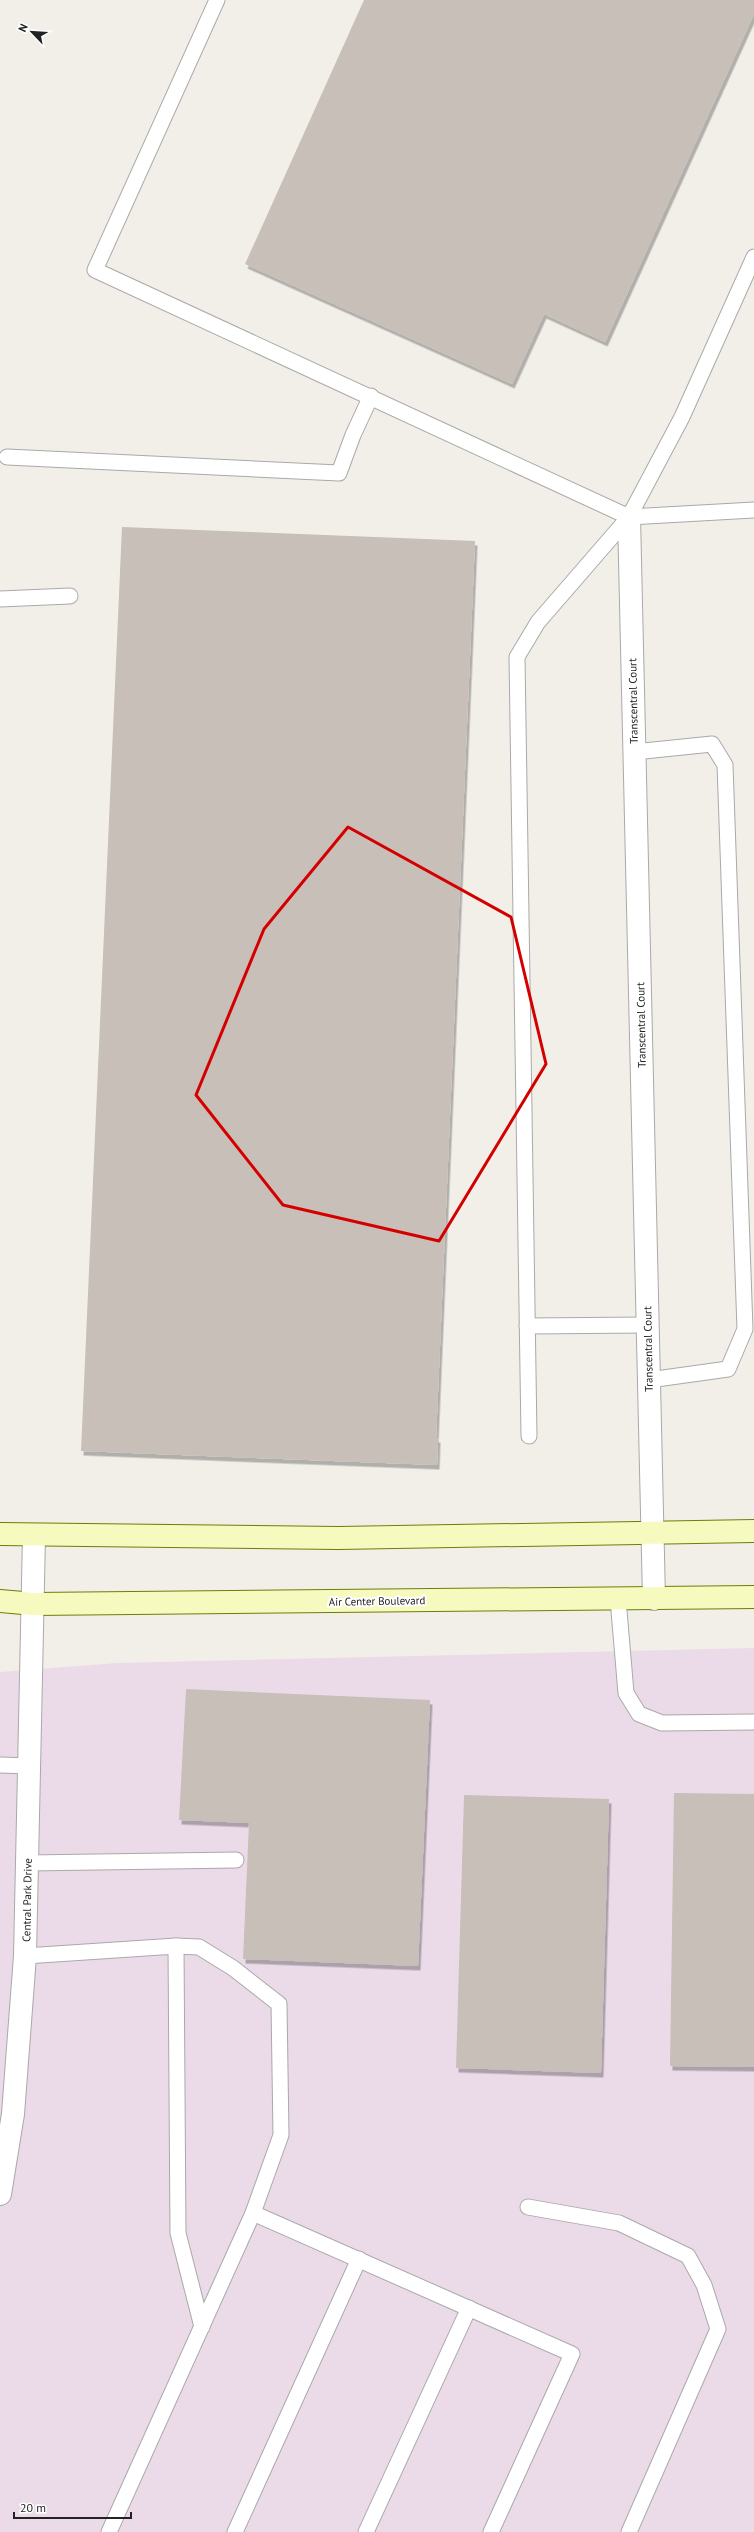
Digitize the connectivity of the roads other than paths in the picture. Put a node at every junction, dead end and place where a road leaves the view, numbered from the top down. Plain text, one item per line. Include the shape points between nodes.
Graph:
1 (217, 0) edge
2 (754, 257) edge
3 (371, 396) junction
4 (7, 457) dead end
5 (754, 510) edge
6 (629, 517) junction
7 (70, 596) dead end
8 (0, 599) edge
9 (634, 752) junction
10 (647, 1325) junction
11 (527, 1326) junction
12 (649, 1380) junction
13 (529, 1436) dead end
14 (754, 1531) edge
15 (652, 1533) junction
16 (0, 1534) edge
17 (34, 1536) junction
18 (754, 1597) edge
19 (618, 1599) junction
20 (654, 1599) junction
21 (0, 1601) edge
22 (34, 1604) junction
23 (754, 1722) edge
24 (0, 1765) edge
25 (30, 1766) junction
26 (236, 1860) dead end
27 (28, 1863) junction
28 (176, 1946) junction
29 (25, 1956) junction
30 (0, 2194) edge
31 (528, 2207) dead end
32 (253, 2213) junction
33 (359, 2259) junction
34 (469, 2308) junction
35 (202, 2327) junction
36 (110, 2532) edge
37 (234, 2532) edge
38 (366, 2532) edge
39 (490, 2532) edge
40 (629, 2532) edge

1 - 3 lane via 95,270
2 - 6 lane via 682,417
3 - 4 lane via 339,473
3 - 6 lane
5 - 6 lane
6 - 9 street, Transcentral Court
6 - 11 lane via 538,622 517,657
7 - 8 lane
9 - 10 street, Transcentral Court
9 - 12 lane via 712,744 726,765 745,1329 728,1369
10 - 11 lane
10 - 12 street, Transcentral Court
11 - 13 lane
12 - 15 street, Transcentral Court
14 - 15 street
15 - 17 street via 338,1538
15 - 20 street, Transcentral Court
16 - 17 street
17 - 22 street, Central Park Drive
18 - 20 street, Air Center Boulevard
19 - 20 street, Air Center Boulevard
19 - 22 street, Air Center Boulevard
19 - 23 lane via 626,1693 639,1714 662,1723
21 - 22 street, Air Center Boulevard
22 - 25 street, Central Park Drive
24 - 25 lane
25 - 27 street, Central Park Drive
26 - 27 lane
27 - 29 street, Central Park Drive
28 - 29 lane
28 - 32 lane via 198,1947 233,1968 279,2004 281,2135
28 - 35 lane via 178,2233
29 - 30 street, Central Park Drive via 13,2114
31 - 40 lane via 619,2223 688,2256 709,2299 718,2329
32 - 33 lane
32 - 35 lane
33 - 34 lane
33 - 37 lane
34 - 38 lane
34 - 39 lane via 572,2354
35 - 36 lane

